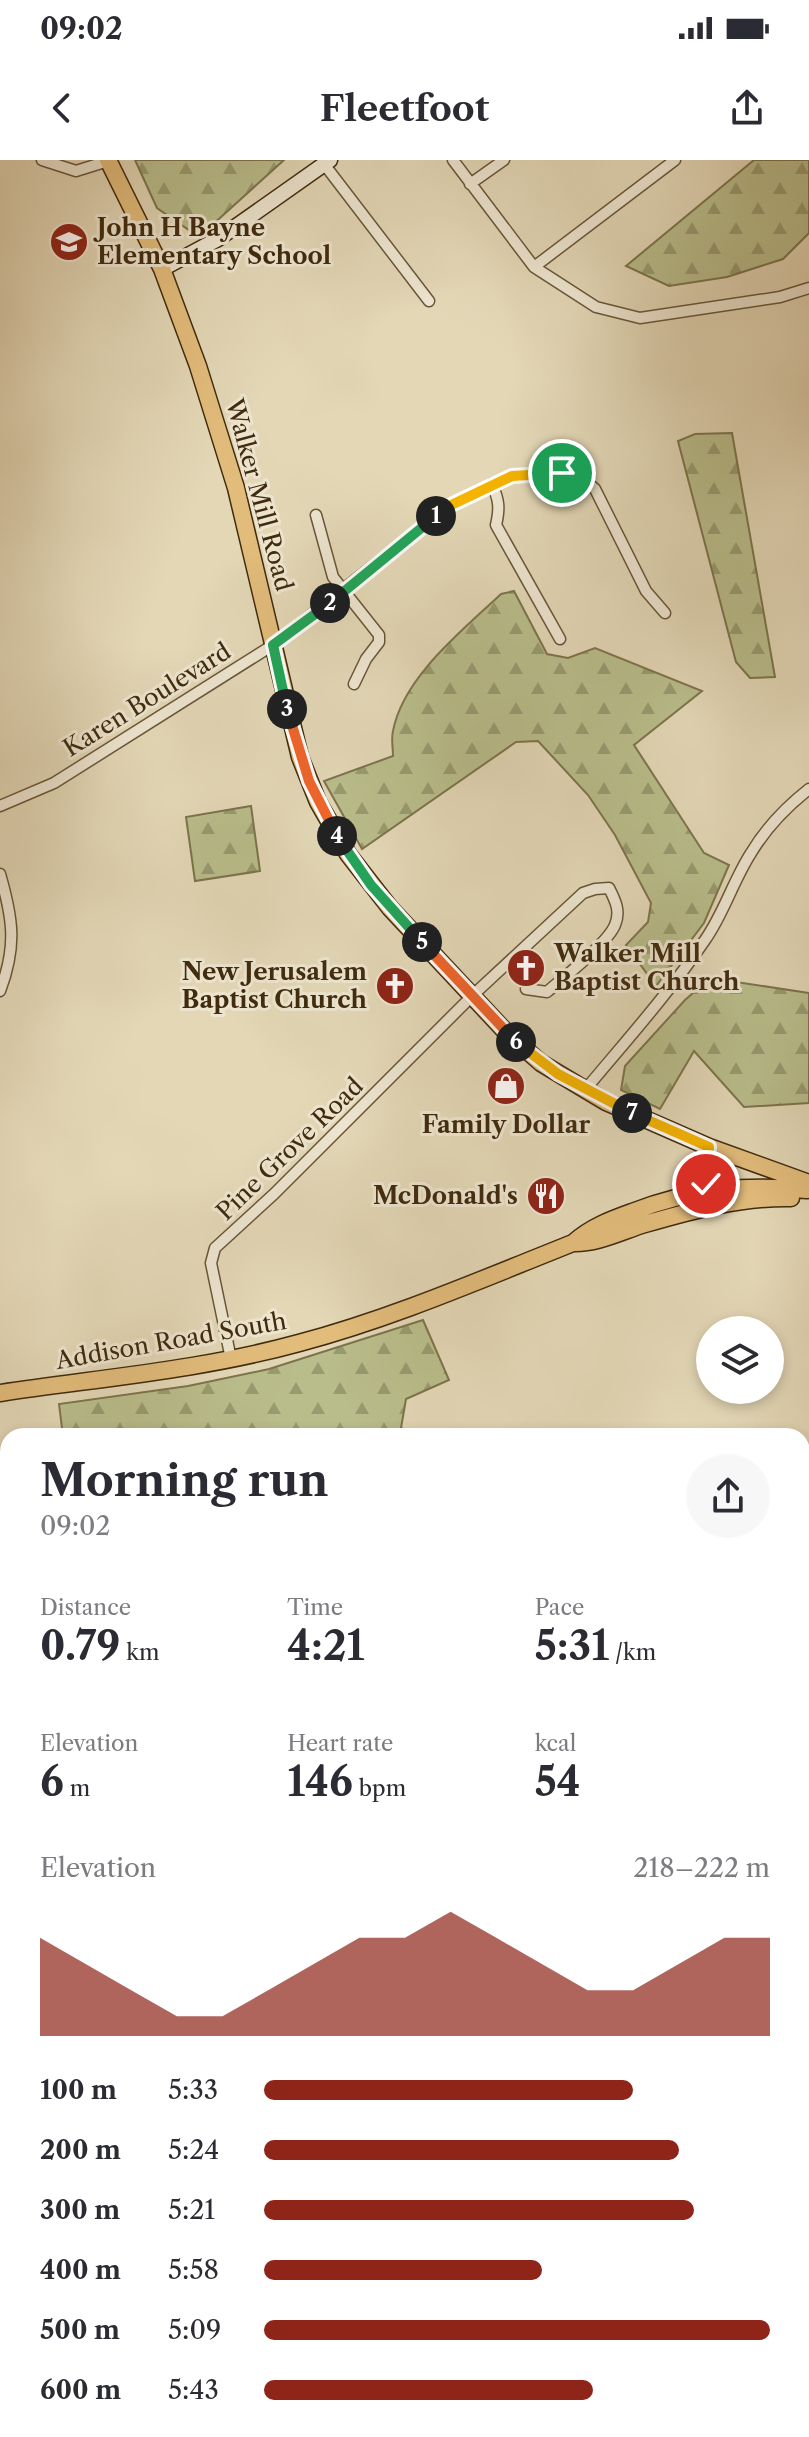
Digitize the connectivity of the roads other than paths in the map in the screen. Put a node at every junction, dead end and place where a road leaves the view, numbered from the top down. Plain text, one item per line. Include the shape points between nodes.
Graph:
1 (42, 160) edge
2 (108, 160) edge
3 (453, 160) edge
4 (504, 160) edge
5 (675, 160) edge
6 (327, 162) edge
7 (470, 184) junction
8 (534, 267) junction
9 (162, 269) junction
10 (809, 288) edge
11 (429, 301) dead end
12 (492, 484) junction
13 (316, 515) dead end
14 (344, 591) junction
15 (665, 613) dead end
16 (560, 639) dead end
17 (273, 645) junction
18 (354, 684) dead end
19 (809, 789) edge
20 (0, 806) edge
21 (0, 874) edge
22 (526, 989) dead end
23 (0, 991) edge
24 (472, 996) junction
25 (585, 1090) junction
26 (709, 1147) junction
27 (809, 1183) edge
28 (809, 1190) edge
29 (696, 1193) junction
30 (729, 1195) junction
31 (809, 1200) edge
32 (573, 1243) junction
33 (231, 1359) junction
34 (0, 1393) edge

1 - 2 street via 76,171
2 - 9 main road, Walker Mill Road
3 - 7 street
4 - 7 street
5 - 8 street
6 - 9 street via 218,239
6 - 11 street
7 - 8 street
8 - 10 street via 596,307 640,318
9 - 17 main road, Walker Mill Road via 224,451
12 - 14 street, Karen Boulevard via 447,507
12 - 15 street, Karen Boulevard via 512,476 562,473 587,479 646,591
12 - 16 street via 500,509 496,525
13 - 14 street via 329,567
14 - 17 street, Karen Boulevard
14 - 18 street via 380,638
17 - 20 street, Karen Boulevard via 54,783
17 - 24 main road, Walker Mill Road via 300,757 338,840 390,908
19 - 25 street via 766,832 693,958
21 - 23 street via 13,926 10,963
22 - 24 street via 547,992 615,927 617,903 609,888 583,893
24 - 25 main road, Walker Mill Road via 524,1050
24 - 33 street, Pine Grove Road via 213,1250 211,1263
25 - 26 main road, Walker Mill Road
26 - 27 main road, Walker Mill Road
26 - 29 main road via 706,1184
26 - 30 main road via 725,1168
28 - 30 main road, Addison Road South via 767,1187
29 - 30 main road, Addison Road South
29 - 32 main road, Addison Road South via 658,1201 588,1229
30 - 31 main road
30 - 32 main road, Addison Road South
32 - 33 main road, Addison Road South via 346,1330
33 - 34 main road, Addison Road South

